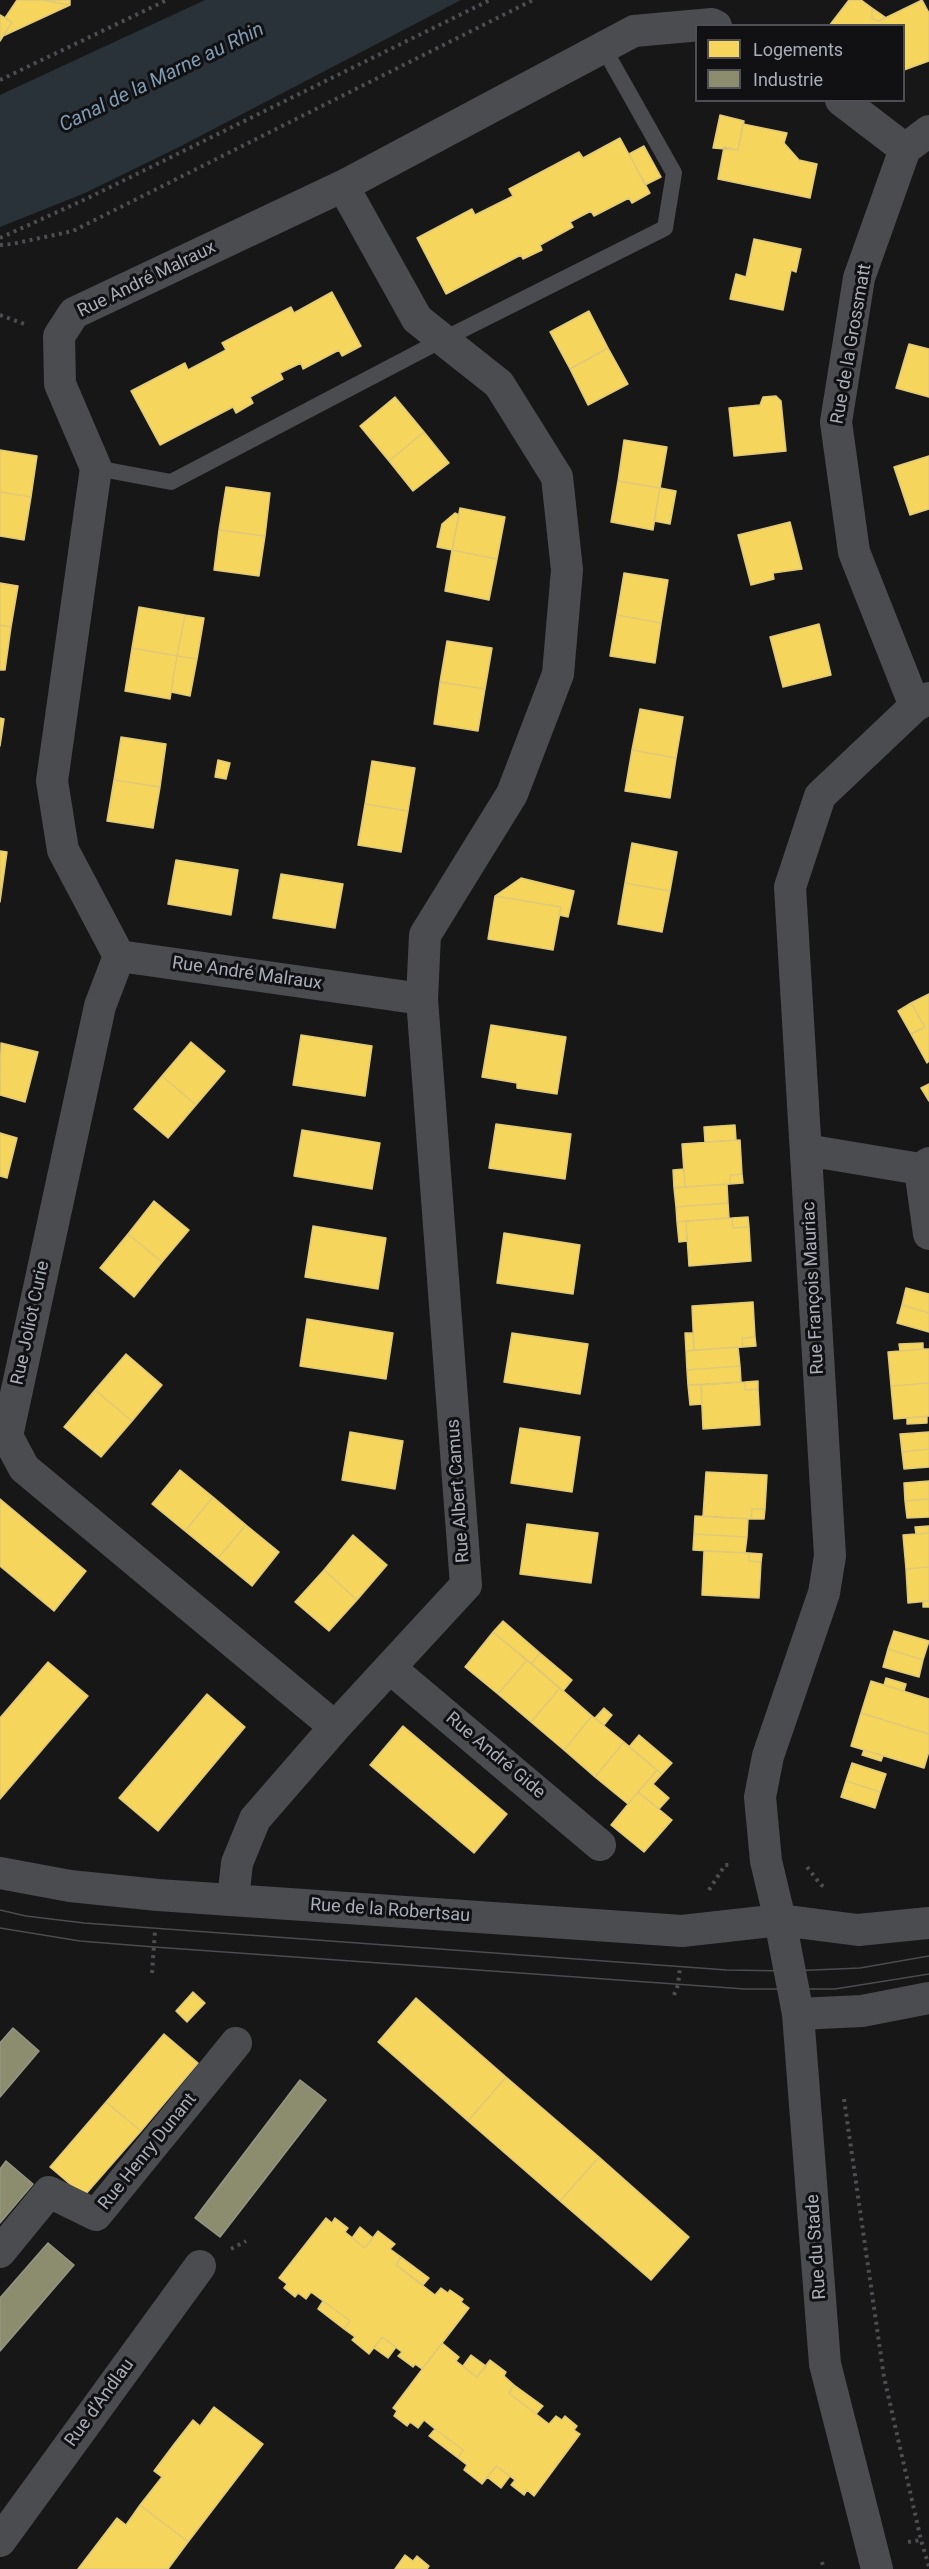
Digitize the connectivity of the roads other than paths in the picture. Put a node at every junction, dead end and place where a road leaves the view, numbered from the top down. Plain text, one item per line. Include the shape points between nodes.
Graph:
1 (695, 26) edge
2 (603, 47) junction
3 (845, 102) edge
4 (917, 140) edge
5 (343, 186) junction
6 (442, 340) junction
7 (96, 468) junction
8 (922, 702) edge
9 (119, 956) junction
10 (422, 999) junction
11 (806, 1150) junction
12 (924, 1166) edge
13 (929, 1234) edge
14 (390, 1668) junction
15 (335, 1727) junction
16 (600, 1845) dead end
17 (0, 1873) edge
18 (233, 1900) junction
19 (780, 1920) junction
20 (929, 1923) edge
21 (929, 1998) edge
22 (798, 2014) junction
23 (236, 2043) dead end
24 (0, 2252) edge
25 (200, 2266) dead end
26 (0, 2541) edge
27 (877, 2569) edge

1 - 2 street, Rue André Malraux via 634,31
2 - 5 street, Rue André Malraux
2 - 6 lane via 674,173 665,228
3 - 4 street
4 - 8 street, Rue de la Grossmatt via 860,278 836,422 854,552
5 - 6 street via 417,320
5 - 7 street, Rue André Malraux via 74,313 59,336 60,384
6 - 7 lane via 171,483
6 - 10 street via 499,384 557,477 567,570 558,674 512,794 425,935
7 - 9 street via 52,781 63,850
8 - 11 street, Rue François Mauriac via 820,796 790,886
9 - 10 street, Rue André Malraux
9 - 15 street, Rue Joliot Curie via 100,1006 7,1436 24,1468
10 - 14 street, Rue Albert Camus via 466,1585
11 - 12 street
11 - 19 street, Rue François Mauriac via 830,1556 824,1593 768,1756 760,1797 766,1861
12 - 13 street
14 - 15 street, Rue Albert Camus
14 - 16 street, Rue André Gide
15 - 18 street, Rue Albert Camus via 255,1819 237,1863
17 - 18 street, Rue de la Robertsau via 70,1886
18 - 19 street, Rue de la Robertsau via 682,1931
19 - 20 street, Rue de la Robertsau via 858,1930
19 - 22 street, Rue du Stade
21 - 22 street via 862,2011
22 - 27 street, Rue du Stade via 825,2364
23 - 24 street, Rue Henry Dunant via 96,2215 50,2192
25 - 26 street, Rue d'Andlau

